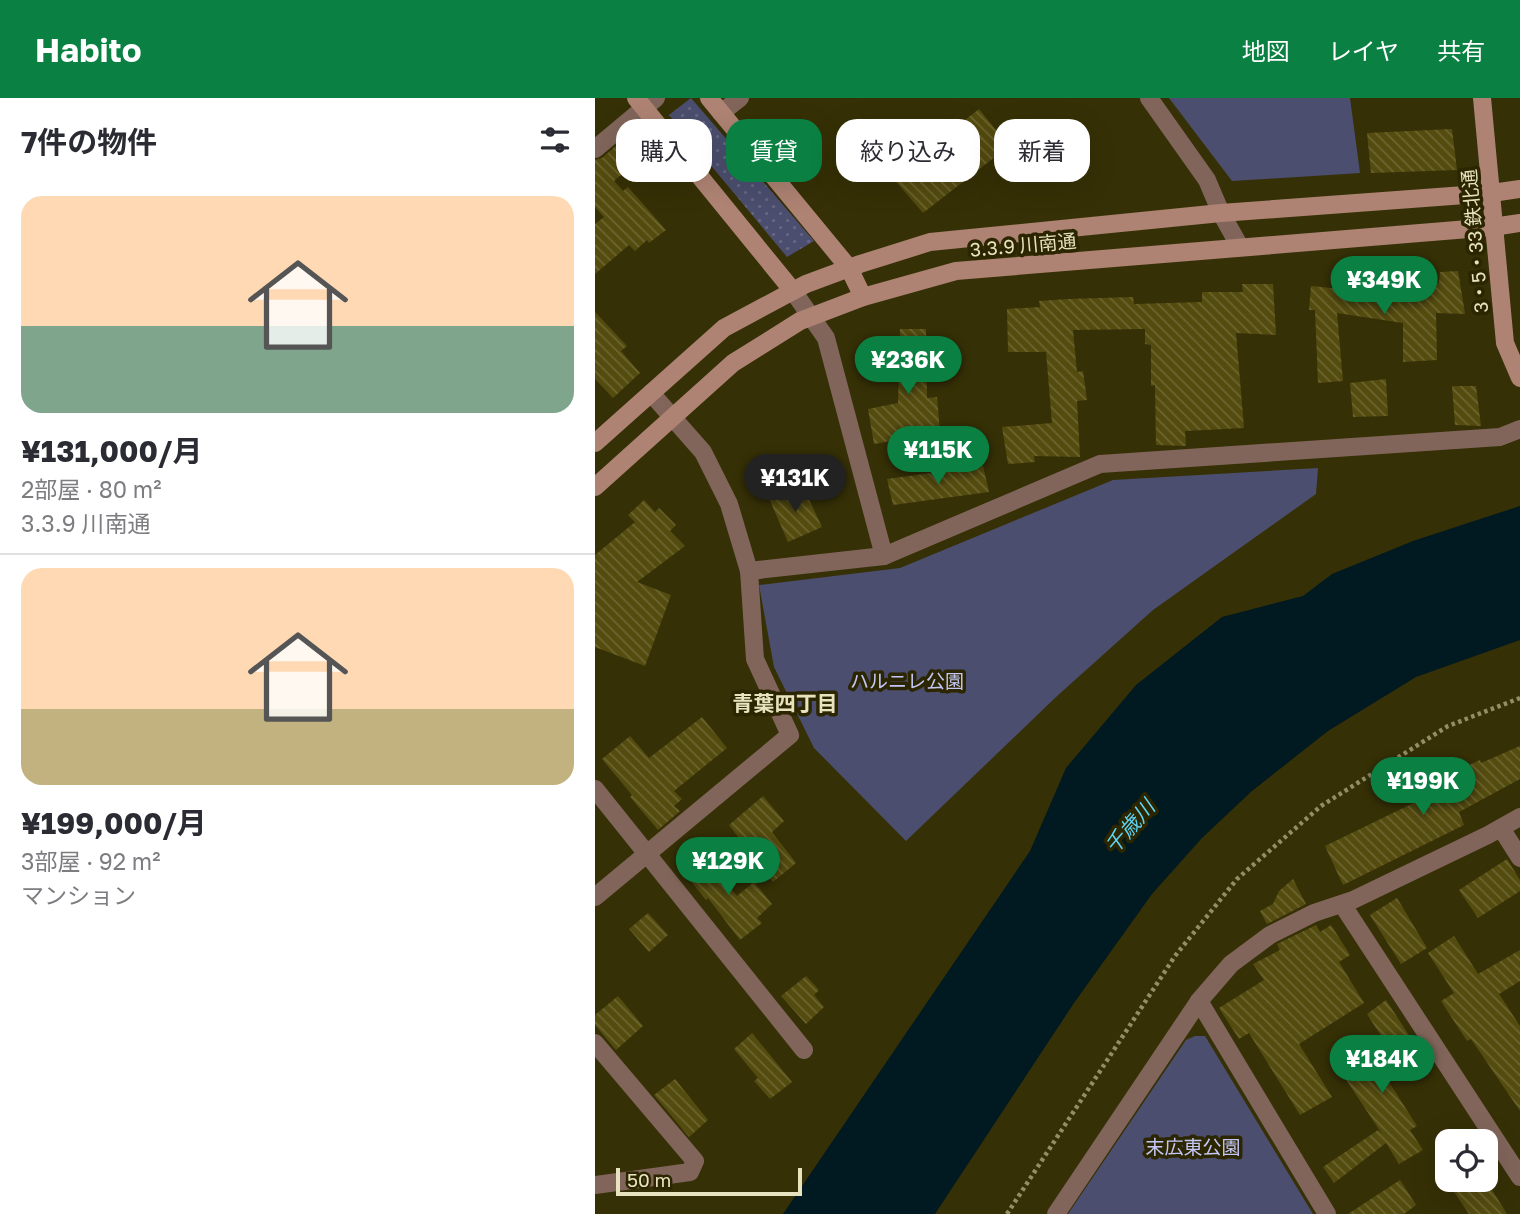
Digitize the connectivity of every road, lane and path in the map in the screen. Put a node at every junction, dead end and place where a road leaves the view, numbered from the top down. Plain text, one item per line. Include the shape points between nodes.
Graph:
1 (709, 98) edge
2 (740, 98) edge
3 (1149, 98) edge
4 (1482, 98) edge
5 (645, 101) edge
6 (722, 113) junction
7 (595, 149) edge
8 (1520, 188) edge
9 (1492, 193) junction
10 (1221, 214) junction
11 (1520, 222) edge
12 (1493, 227) junction
13 (1240, 247) junction
14 (849, 268) junction
15 (793, 291) junction
16 (863, 297) junction
17 (810, 317) junction
18 (1520, 378) edge
19 (651, 393) junction
20 (671, 418) junction
21 (1520, 429) edge
22 (595, 443) edge
23 (595, 486) edge
24 (884, 556) junction
25 (749, 571) junction
26 (1520, 698) edge
27 (595, 789) edge
28 (1520, 817) edge
29 (1501, 828) junction
30 (647, 854) junction
31 (1520, 858) edge
32 (595, 897) edge
33 (1342, 904) junction
34 (1199, 1000) junction
35 (595, 1043) edge
36 (804, 1050) dead end
37 (1520, 1177) edge
38 (595, 1185) edge
39 (1007, 1214) edge
40 (1056, 1214) edge
41 (1327, 1214) edge

1 - 6 street
2 - 6 street
3 - 10 street via 1207,180
4 - 9 street, 3・5・33 鉄北通
5 - 7 street
5 - 15 street
6 - 14 street
8 - 9 street, 3.3.9 川南通
9 - 10 street, 3.3.9 川南通
9 - 12 street, 3・5・33 鉄北通
10 - 13 street
10 - 14 street, 3.3.9 川南通 via 930,242
11 - 12 street, 3.3.9 川南通
12 - 13 street, 3.3.9 川南通
12 - 18 street, 3・5・33 鉄北通 via 1505,343
13 - 16 street, 3.3.9 川南通 via 956,271
14 - 15 street, 3.3.9 川南通
14 - 16 street
15 - 17 street
15 - 19 street, 3.3.9 川南通 via 724,328
16 - 17 street, 3.3.9 川南通
17 - 20 street, 3.3.9 川南通 via 733,363
17 - 24 street via 826,338
19 - 20 street
19 - 22 street, 3.3.9 川南通
20 - 23 street, 3.3.9 川南通
20 - 25 street via 703,452 729,503
21 - 24 street via 1500,438 1100,464
24 - 25 street
25 - 30 street via 755,659 790,735
26 - 39 path via 1448,726 1321,806 1237,879 1175,956
27 - 30 street
28 - 29 street
29 - 31 street
29 - 33 street
30 - 32 street
30 - 36 street
33 - 34 street via 1270,935 1231,964
33 - 37 street
34 - 40 street
34 - 41 street
35 - 38 street via 695,1161 690,1172

